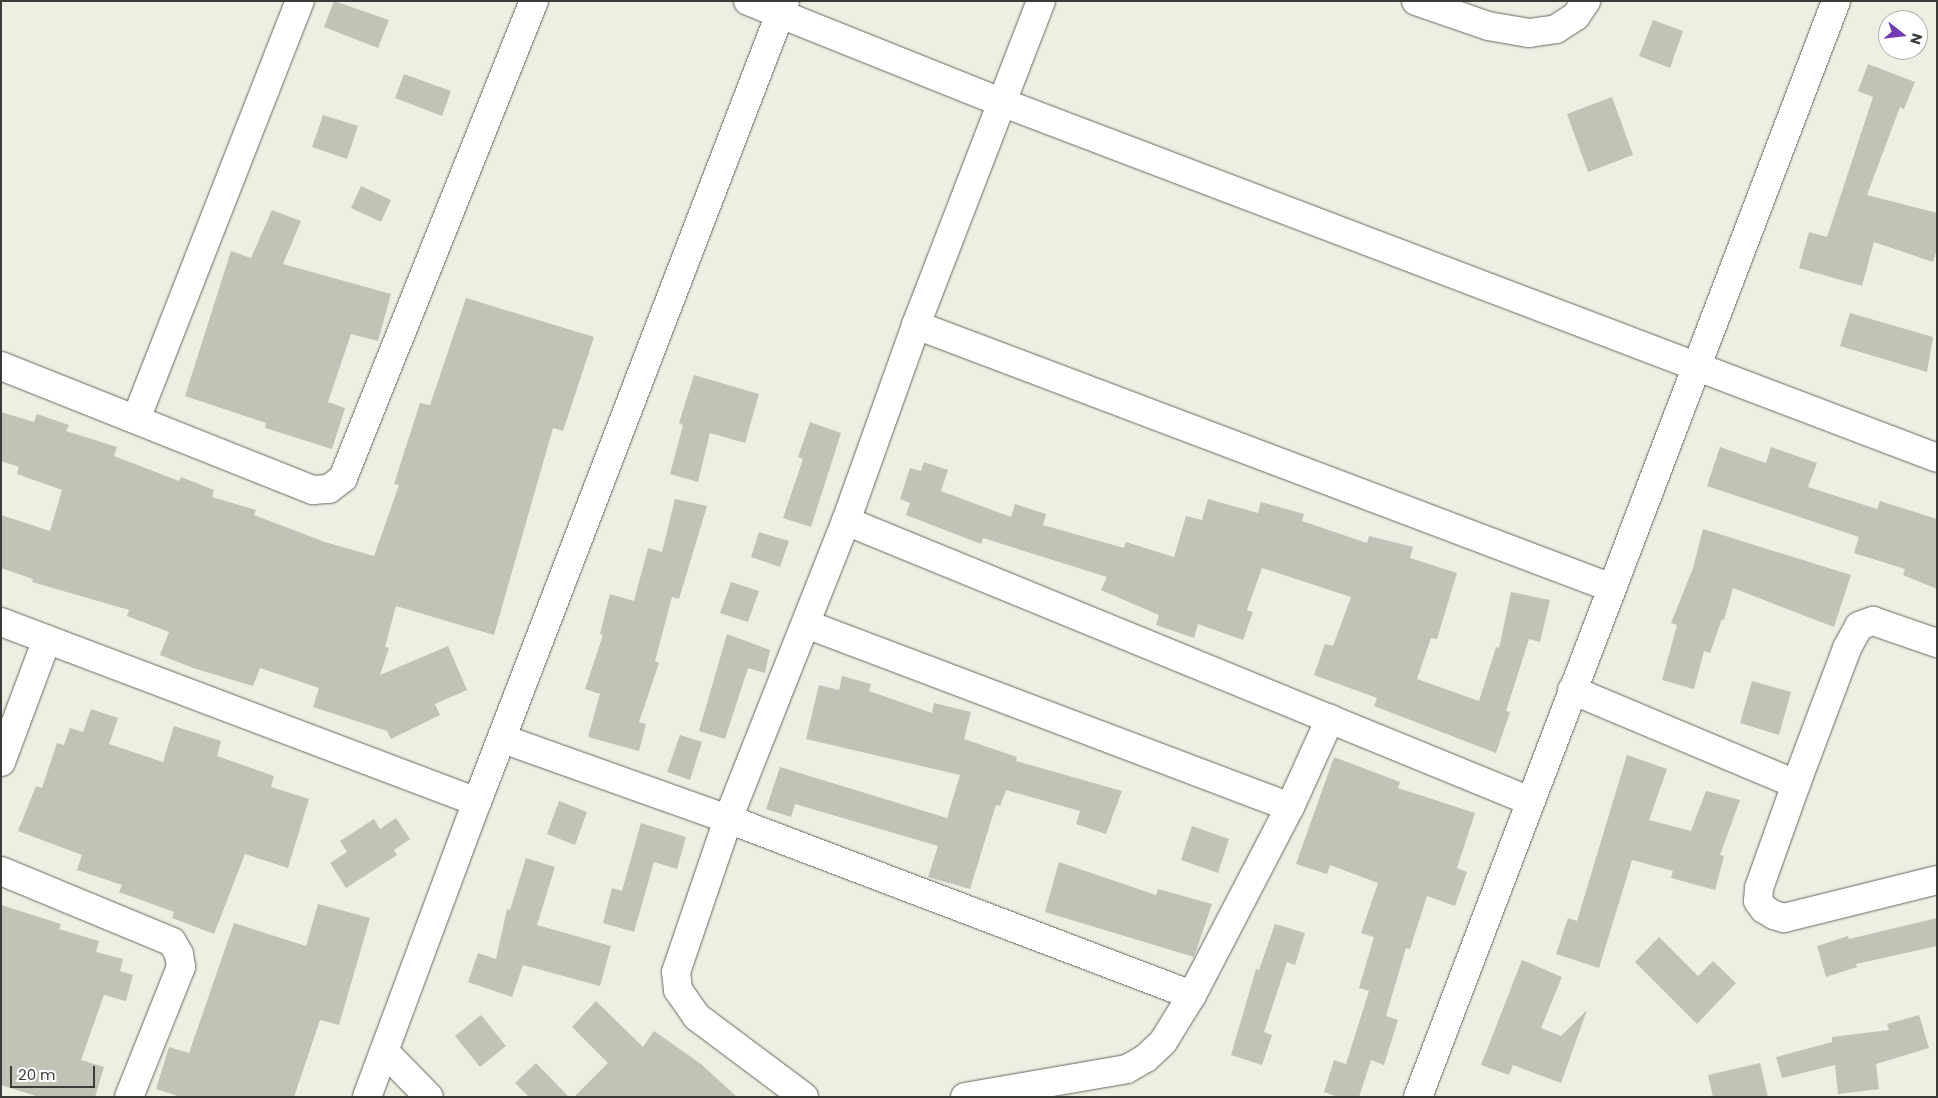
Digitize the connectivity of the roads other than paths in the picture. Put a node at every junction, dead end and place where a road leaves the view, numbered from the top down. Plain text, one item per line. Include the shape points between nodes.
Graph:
1 (300, 1) edge
2 (534, 1) edge
3 (748, 1) edge
4 (1041, 1) edge
5 (1416, 1) edge
6 (1586, 1) edge
7 (1836, 1) edge
8 (783, 7) edge
9 (1001, 102) junction
10 (916, 325) junction
11 (1, 366) edge
12 (1695, 366) junction
13 (136, 419) junction
14 (1937, 458) edge
15 (846, 521) junction
16 (1612, 588) junction
17 (1, 622) edge
18 (806, 624) junction
19 (48, 639) junction
20 (1937, 643) edge
21 (1572, 690) junction
22 (1330, 719) junction
23 (503, 739) junction
24 (1, 762) edge
25 (1796, 784) junction
26 (1530, 801) junction
27 (477, 802) junction
28 (1290, 807) junction
29 (728, 819) junction
30 (1, 871) edge
31 (1937, 880) edge
32 (1192, 995) junction
33 (384, 1051) junction
34 (129, 1097) edge
35 (367, 1097) edge
36 (429, 1097) edge
37 (804, 1097) edge
38 (965, 1097) edge
39 (1418, 1097) edge

1 - 13 street
2 - 13 street via 343,478 329,489 313,490
3 - 8 street
4 - 9 street
5 - 6 street via 1488,26 1529,33 1556,29 1576,16
7 - 12 street
8 - 9 street
8 - 23 street
9 - 10 street
9 - 12 street
10 - 15 street
10 - 16 street
11 - 13 street
12 - 14 street
12 - 16 street
15 - 18 street
15 - 22 street
16 - 21 street
17 - 19 street
18 - 28 street
18 - 29 street
19 - 24 street
19 - 27 street
20 - 25 street via 1873,621 1859,626 1847,648
21 - 25 street
21 - 26 street
22 - 26 street
22 - 28 street
23 - 27 street
23 - 29 street
25 - 31 street via 1759,888 1758,900 1764,909 1784,918
26 - 39 street
27 - 33 street
28 - 32 street
29 - 32 street
29 - 37 street via 680,957 676,972 678,990 697,1017
30 - 34 street via 172,942 179,954 181,967
32 - 38 street via 1163,1042 1146,1058 1127,1069
33 - 35 street
33 - 36 street

